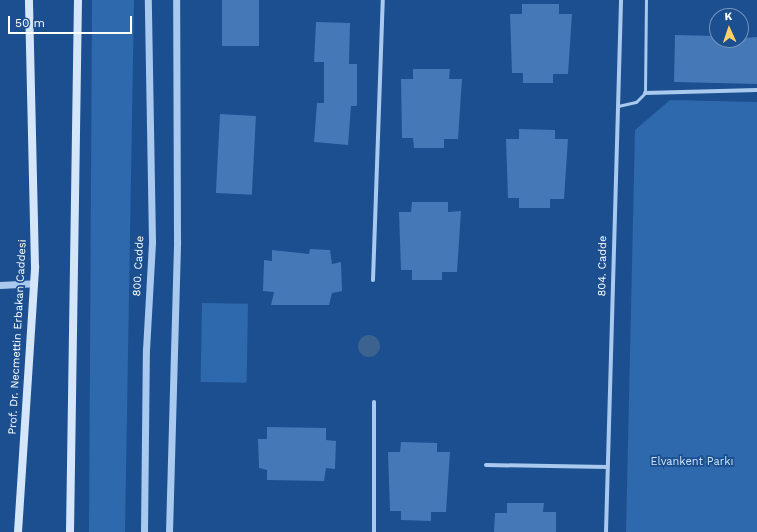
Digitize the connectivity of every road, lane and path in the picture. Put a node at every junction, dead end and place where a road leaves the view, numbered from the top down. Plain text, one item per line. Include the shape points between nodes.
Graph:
1 (29, 0) edge
2 (78, 0) edge
3 (148, 0) edge
4 (176, 0) edge
5 (383, 0) edge
6 (620, 0) edge
7 (646, 0) edge
8 (757, 90) edge
9 (645, 93) junction
10 (616, 106) junction
11 (373, 280) dead end
12 (34, 283) junction
13 (0, 285) edge
14 (374, 402) dead end
15 (486, 465) dead end
16 (607, 467) junction
17 (18, 532) edge
18 (70, 532) edge
19 (144, 532) edge
20 (169, 532) edge
21 (374, 532) edge
22 (606, 532) edge

1 - 12 main road, Prof. Dr. Necmettin Erbakan Caddesi
2 - 18 main road
3 - 19 street, 800. Cadde via 152,241 146,350
4 - 20 street via 177,241
5 - 11 street
6 - 10 street, 804. Cadde
7 - 9 lane
8 - 9 street
9 - 10 lane via 636,102
10 - 16 street, 804. Cadde
12 - 13 street
12 - 17 main road, Prof. Dr. Necmettin Erbakan Caddesi
14 - 21 street
15 - 16 street
16 - 22 street, 804. Cadde

